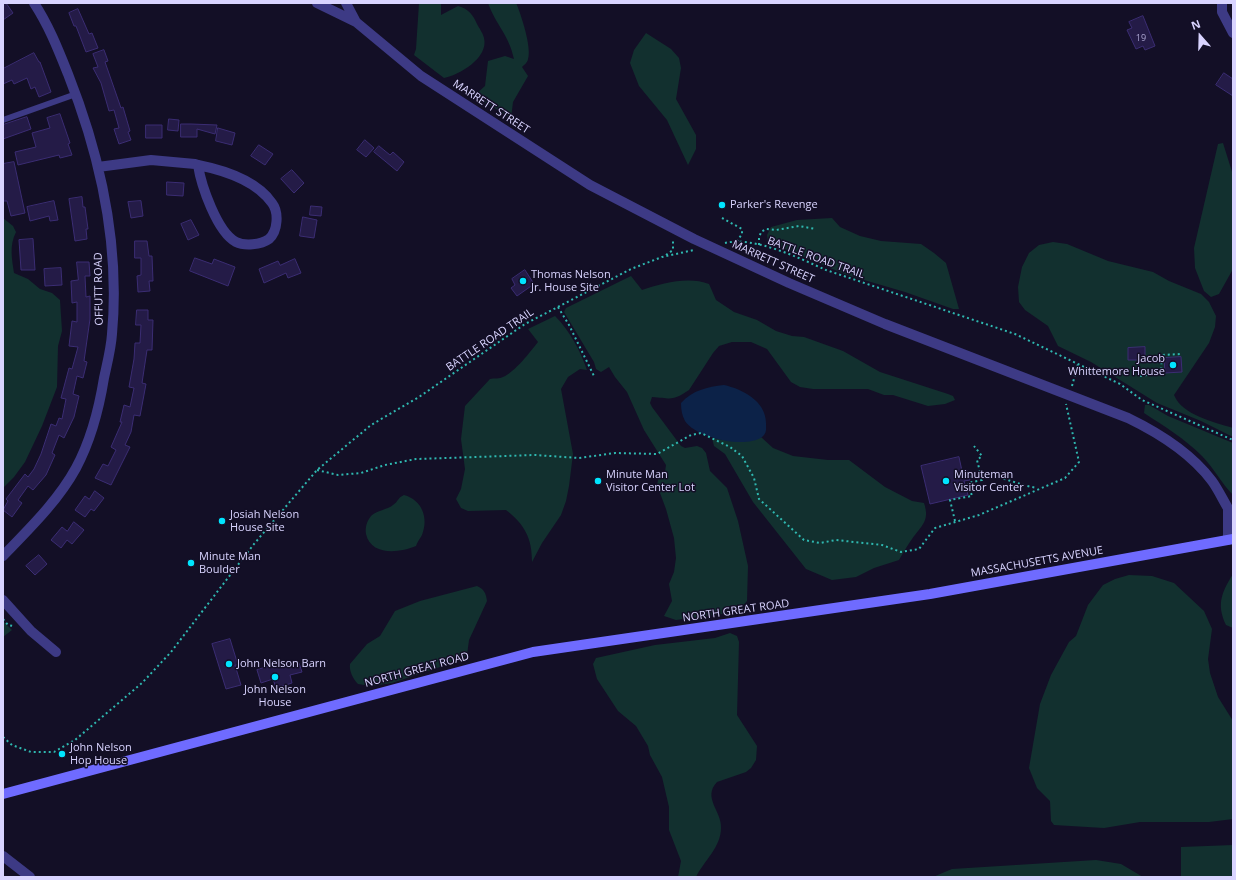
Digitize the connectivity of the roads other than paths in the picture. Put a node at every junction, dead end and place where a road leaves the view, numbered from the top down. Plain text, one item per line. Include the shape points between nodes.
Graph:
1 (34, 3) edge
2 (317, 3) edge
3 (346, 3) edge
4 (1222, 3) edge
5 (356, 22) junction
6 (1233, 33) edge
7 (76, 94) junction
8 (3, 120) edge
9 (198, 165) junction
10 (98, 167) junction
11 (1231, 513) edge
12 (1230, 539) edge
13 (3, 556) edge
14 (3, 600) edge
15 (845, 606) joint
16 (56, 652) dead end
17 (3, 794) edge
18 (3, 856) edge
19 (30, 877) edge

1 - 7 street, OFFUTT ROAD via 52,34
2 - 5 street, MARRETT STREET
3 - 5 street
4 - 6 street via 1222,12
5 - 11 street, MARRETT STREET via 427,80 590,185 668,226 790,283 886,324 1128,418 1164,438 1212,481
7 - 8 lane
7 - 10 street, OFFUTT ROAD
9 - 9 street via 223,170 247,182 273,203 277,217 275,229 269,239 246,245 236,242 227,233 211,207 200,179
9 - 10 street via 152,160
10 - 13 street, OFFUTT ROAD via 108,223 113,285 112,334 94,424 76,468 32,527
11 - 12 street, MARRETT STREET
12 - 15 main road, MASSACHUSETTS AVENUE via 992,583
14 - 16 street via 31,631
15 - 17 main road, NORTH GREAT ROAD via 533,652
18 - 19 street

